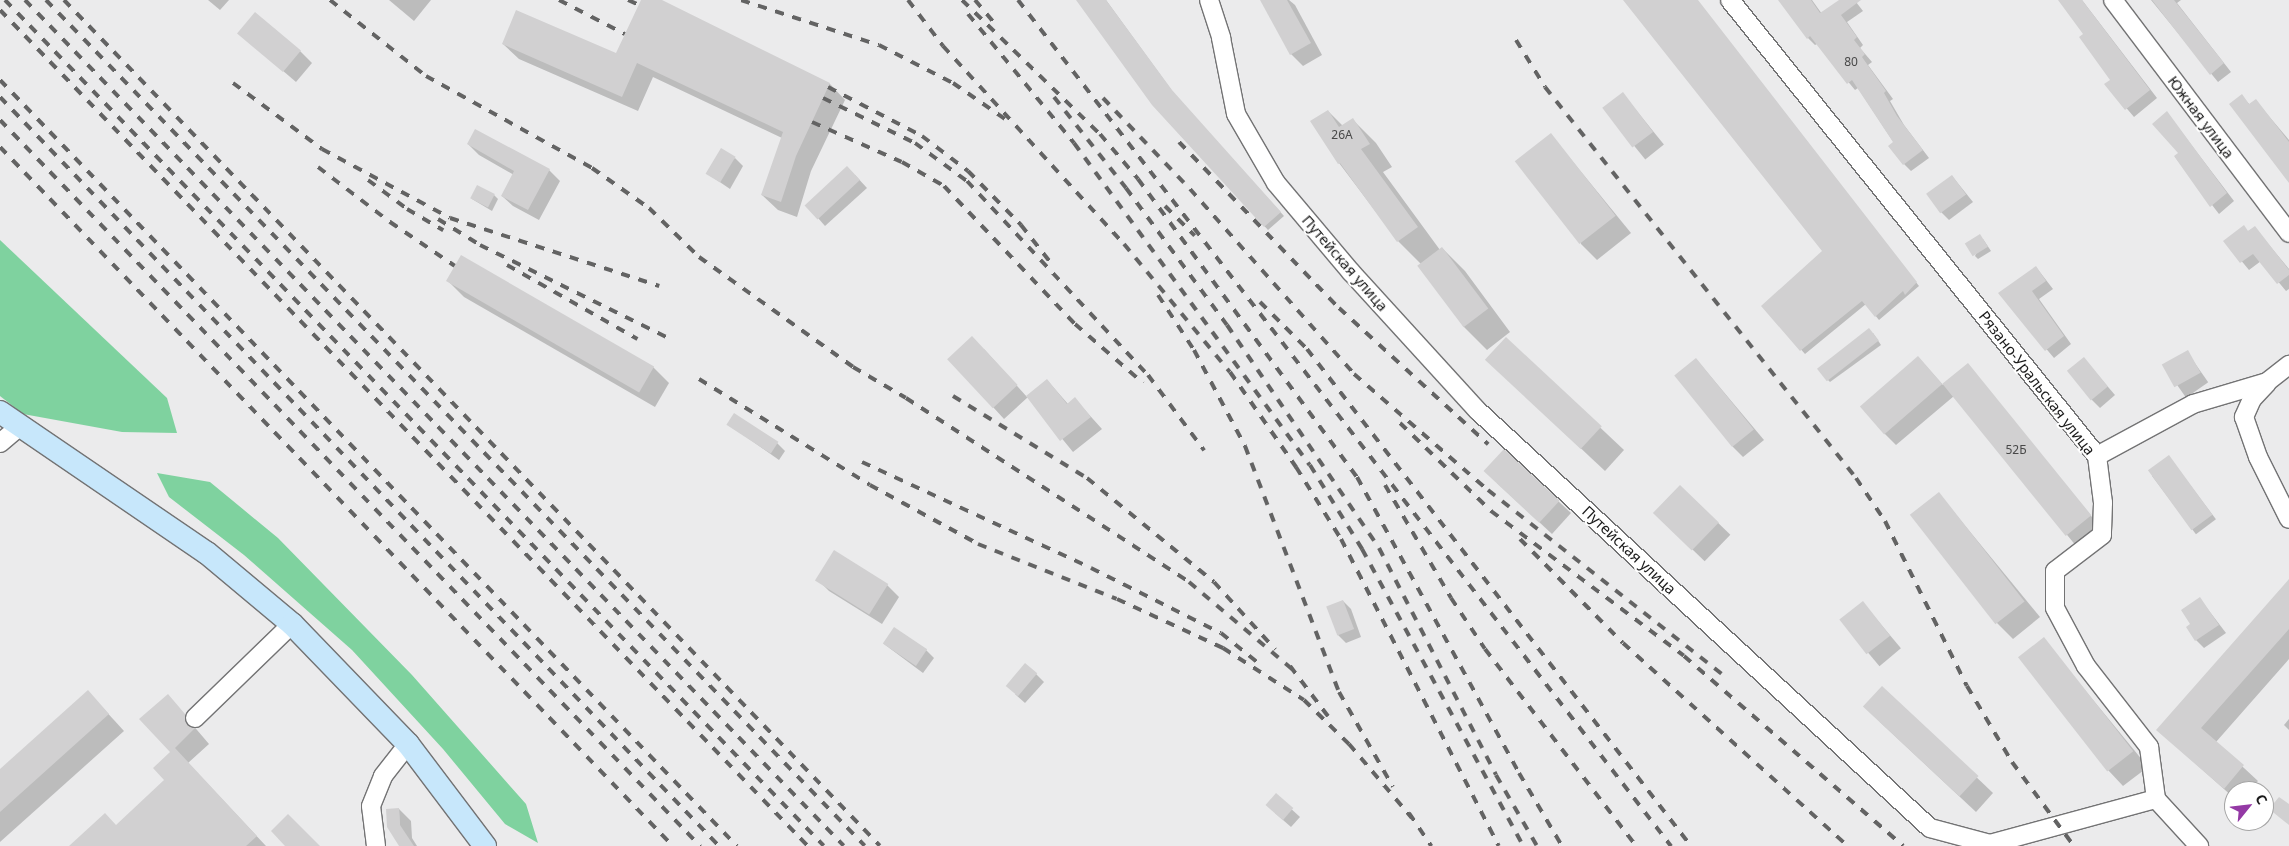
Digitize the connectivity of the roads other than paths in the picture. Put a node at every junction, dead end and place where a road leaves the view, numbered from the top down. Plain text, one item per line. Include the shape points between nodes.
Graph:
1 (1209, 0) edge
2 (1730, 0) edge
3 (2114, 0) edge
4 (2289, 233) edge
5 (2289, 365) edge
6 (2267, 382) junction
7 (0, 412) edge
8 (19, 427) junction
9 (0, 444) edge
10 (2097, 456) junction
11 (2289, 519) edge
12 (292, 624) junction
13 (194, 718) dead end
14 (408, 744) junction
15 (2156, 799) junction
16 (376, 846) edge
17 (485, 846) edge
18 (2199, 846) edge

1 - 15 street, Путейская улица via 1221,38 1236,114 1276,183 1351,272 1478,410 1930,828 1990,844
2 - 10 street, Рязано-Уральская улица
3 - 4 street, Южная улица
5 - 6 street
6 - 10 street via 2193,404
6 - 11 street via 2252,399 2244,417 2258,457
7 - 8 main road
8 - 9 street
8 - 12 main road via 207,553
10 - 15 street, Рязано-Уральская улица via 2103,503 2102,535 2054,571 2055,608 2086,666 2149,747
12 - 13 street
12 - 14 main road
14 - 16 street via 382,776 371,806
14 - 17 main road
15 - 18 street

